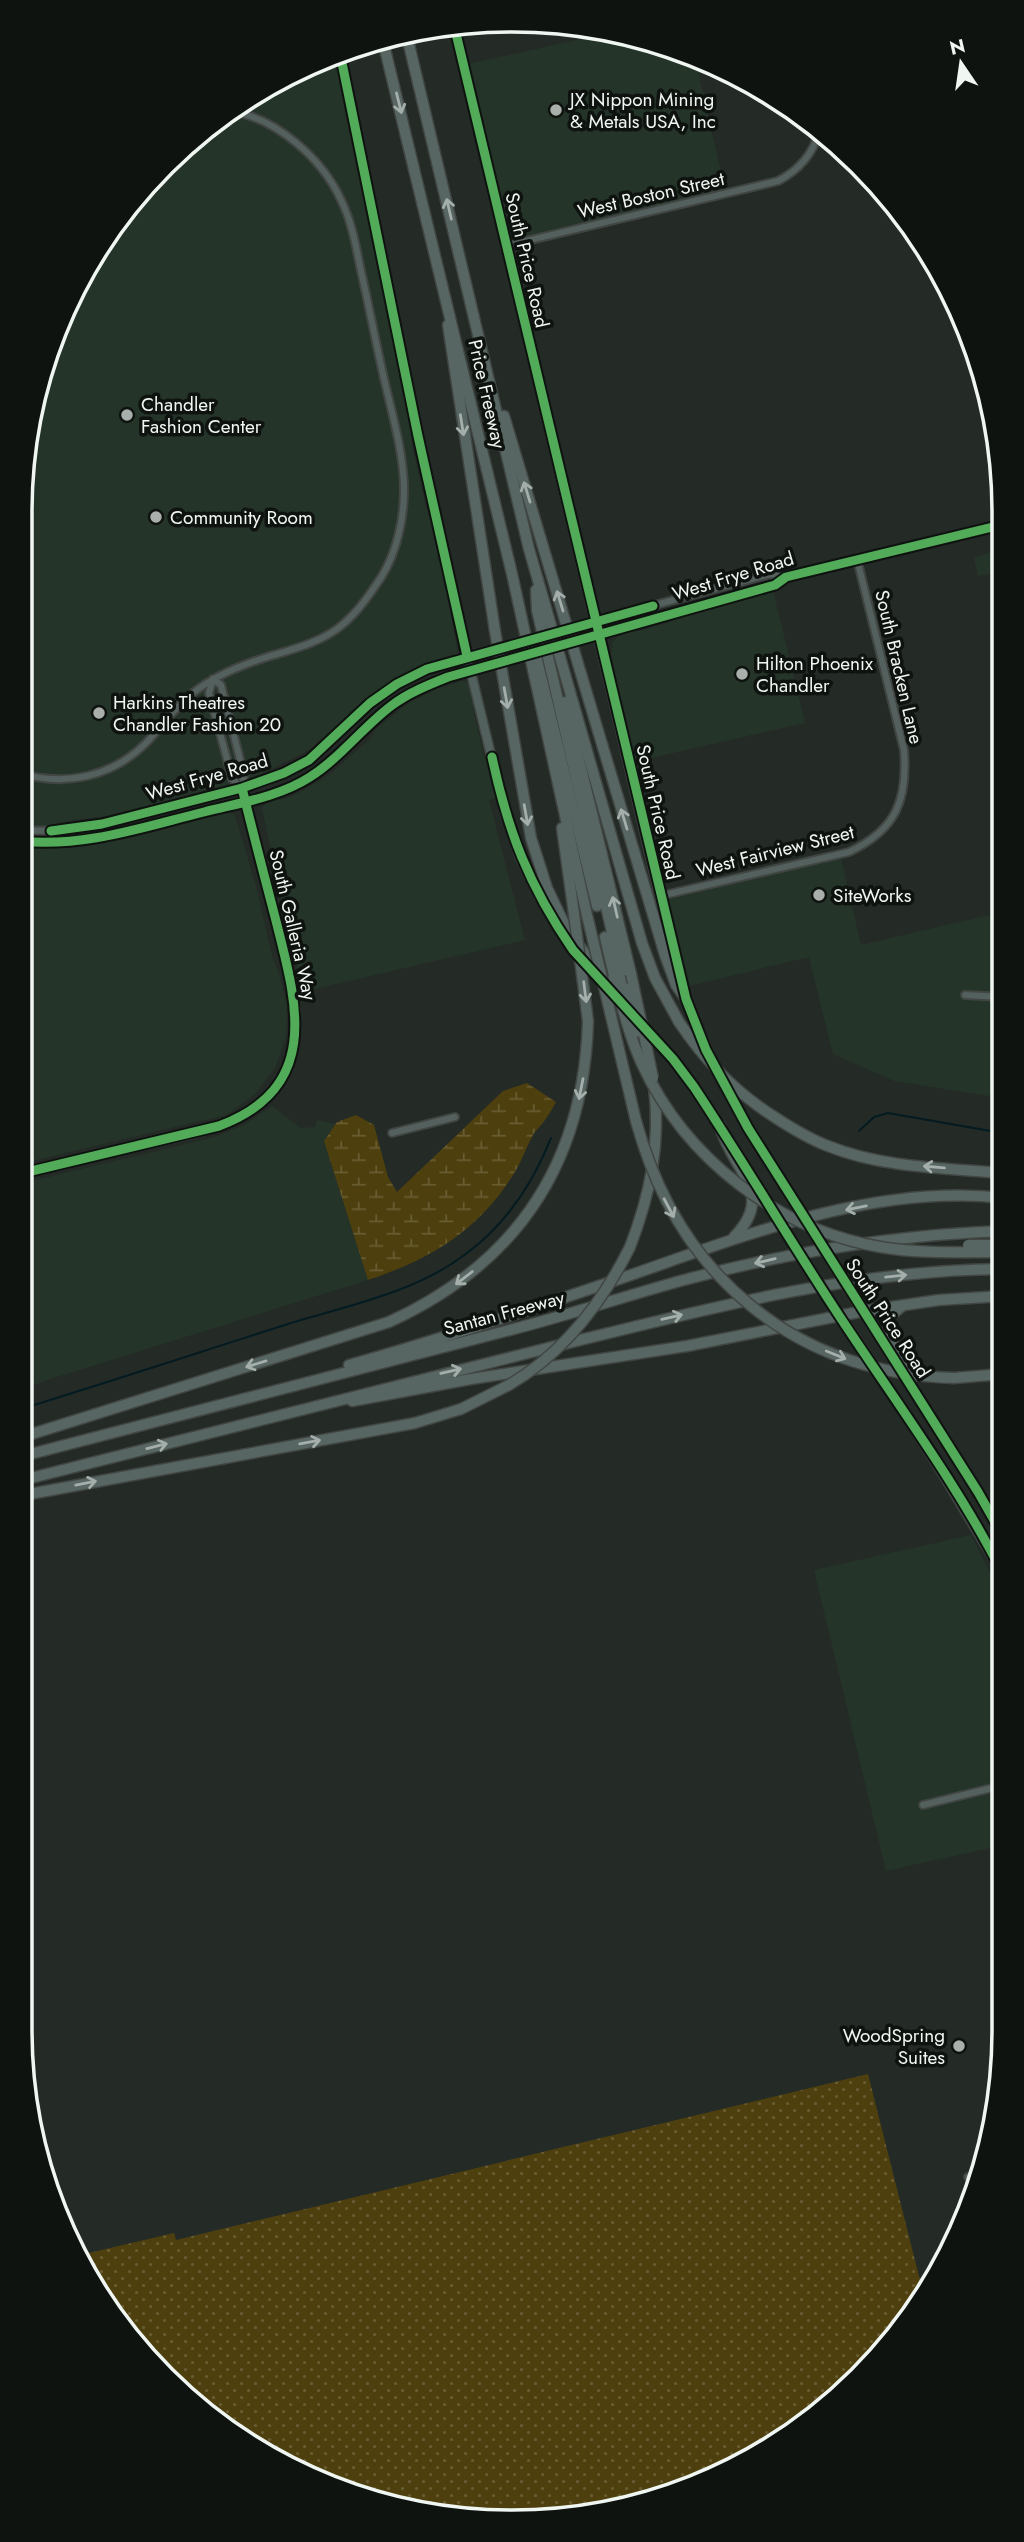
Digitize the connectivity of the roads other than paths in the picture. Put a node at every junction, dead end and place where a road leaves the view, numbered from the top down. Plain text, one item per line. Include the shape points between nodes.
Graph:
1 (456, 35) edge
2 (410, 43) edge
3 (385, 49) edge
4 (342, 63) edge
5 (241, 115) edge
6 (816, 140) edge
7 (505, 246) junction
8 (444, 286) junction
9 (475, 318) junction
10 (992, 527) edge
11 (858, 559) junction
12 (534, 568) junction
13 (512, 574) junction
14 (786, 577) junction
15 (674, 601) junction
16 (677, 612) junction
17 (595, 622) junction
18 (598, 634) junction
19 (467, 656) junction
20 (474, 668) junction
21 (213, 679) junction
22 (552, 761) junction
23 (32, 776) edge
24 (242, 788) junction
25 (245, 802) junction
26 (891, 821) joint
27 (32, 830) edge
28 (32, 842) edge
29 (660, 896) junction
30 (621, 988) junction
31 (965, 995) dead end
32 (992, 996) edge
33 (686, 999) junction
34 (629, 1010) junction
35 (455, 1117) dead end
36 (720, 1126) junction
37 (391, 1133) dead end
38 (32, 1171) edge
39 (992, 1172) edge
40 (992, 1198) edge
41 (804, 1218) junction
42 (782, 1223) junction
43 (992, 1232) edge
44 (732, 1239) junction
45 (992, 1245) edge
46 (992, 1252) edge
47 (992, 1270) edge
48 (992, 1297) edge
49 (910, 1304) junction
50 (864, 1311) junction
51 (839, 1315) junction
52 (992, 1375) edge
53 (908, 1381) junction
54 (243, 1398) junction
55 (290, 1412) junction
56 (32, 1434) edge
57 (32, 1454) edge
58 (32, 1478) edge
59 (32, 1494) edge
60 (992, 1518) edge
61 (992, 1557) edge
62 (992, 1787) edge
63 (923, 1805) dead end

1 - 7 main road, South Price Road
9 -> 2 highway, Price Freeway
3 -> 8 highway, Price Freeway
4 - 19 main road, South Price Road
5 - 21 street via 264,123 298,145 341,199 356,247 404,489 402,519 389,561 356,612 314,641
6 - 7 street, West Boston Street via 801,166 765,185
7 - 17 main road, South Price Road
8 - 13 highway, Price Freeway
8 -> 34 highway via 460,411 531,838 567,930
9 - 12 highway, Price Freeway
33 -> 9 highway via 664,956
10 - 11 street, West Frye Road
11 - 14 street, West Frye Road
11 - 26 street, South Bracken Lane via 904,750 902,797
12 - 30 highway via 537,610
39 -> 12 highway, bridge via 913,1166 829,1147 775,1118 713,1067 679,1022 642,943
59 -> 12 highway, bridge via 415,1423 461,1409 509,1385 554,1351 610,1286 647,1198 655,1154 654,1082
13 - 22 highway, Price Freeway
13 - 30 highway via 524,605
14 - 15 street, West Frye Road via 770,574
14 - 16 street, West Frye Road via 775,585
15 - 16 street
15 - 17 street, West Frye Road
16 - 18 street, West Frye Road
17 - 18 main road, South Price Road
17 - 19 street, West Frye Road, bridge
18 - 20 street, West Frye Road, bridge
18 - 29 main road, South Price Road
19 - 20 main road, South Price Road
19 - 24 street, West Frye Road via 427,668 397,684 309,760
20 - 25 street, West Frye Road via 427,685 392,706 307,779
20 - 34 main road, South Price Road via 503,803 526,871 573,950
21 - 23 street via 180,704 139,749 111,768 90,776 53,780
21 - 24 street, South Galleria Way via 221,685 244,775
21 - 24 street, South Galleria Way via 209,693 232,779
22 -> 52 highway, bridge via 636,1121 651,1169 686,1236 720,1279 753,1308 806,1341 849,1360 915,1376
22 -> 56 highway, bridge via 588,1021 572,1129 548,1182 514,1231 458,1283 389,1322
24 - 25 street, South Galleria Way
24 - 27 street, West Frye Road via 81,829
25 - 28 street, West Frye Road via 89,840
25 - 38 street, South Galleria Way via 295,1001 295,1037 280,1080 246,1114 219,1126
26 - 29 street, West Fairview Street via 866,844 849,852
29 - 33 main road, South Price Road
30 - 45 highway, bridge via 641,1046 669,1100 706,1146 764,1194 809,1219 869,1238 923,1245
30 - 46 highway, bridge via 630,1035 642,1065 675,1120 705,1155 760,1200 803,1223 862,1243 913,1251
31 - 32 street
33 - 41 main road, South Price Road via 727,1093
34 - 36 main road, South Price Road via 673,1059
35 - 37 street
36 - 42 main road, South Price Road
36 - 44 highway via 725,1144 749,1184 753,1203 747,1224
40 -> 41 highway via 925,1197
41 - 42 highway
41 - 50 main road, South Price Road, bridge
42 - 44 highway
42 - 51 main road, South Price Road, bridge
43 -> 54 highway, Santan Freeway via 841,1245 782,1257
44 - 54 highway via 469,1331
55 -> 47 highway via 672,1317 807,1289 893,1276
48 - 49 highway
49 - 50 highway
49 - 53 highway via 894,1311 888,1328
50 - 51 highway
50 - 53 main road, South Price Road
51 - 55 highway via 687,1346
51 - 61 main road, South Price Road
53 - 60 main road, South Price Road
54 - 57 highway, Santan Freeway
58 -> 55 highway
62 - 63 street

